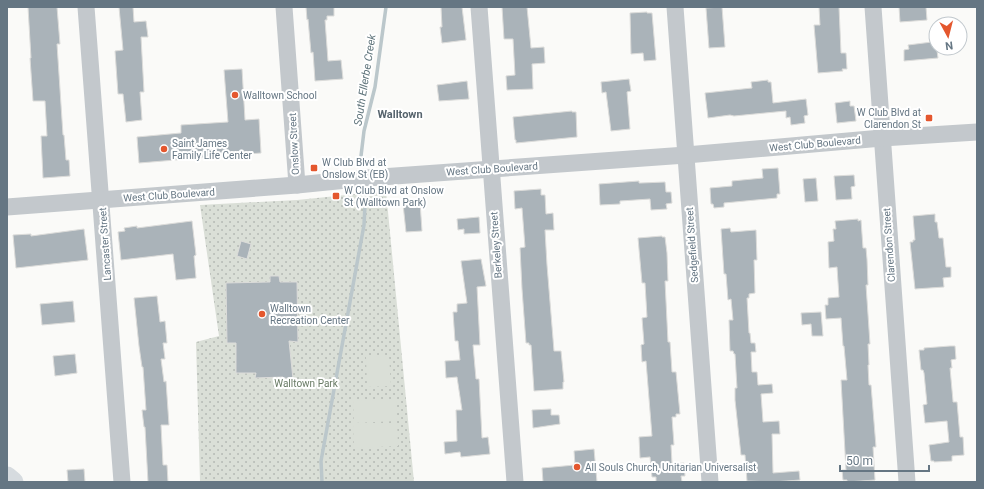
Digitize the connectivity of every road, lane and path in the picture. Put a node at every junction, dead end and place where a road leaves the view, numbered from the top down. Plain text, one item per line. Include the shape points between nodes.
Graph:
1 (86, 7) edge
2 (284, 7) edge
3 (479, 7) edge
4 (675, 7) edge
5 (872, 7) edge
6 (977, 132) edge
7 (882, 138) junction
8 (686, 155) junction
9 (490, 169) junction
10 (297, 185) junction
11 (101, 199) junction
12 (7, 207) edge
13 (7, 477) edge
14 (13, 482) edge
15 (122, 482) edge
16 (515, 482) edge
17 (710, 482) edge
18 (907, 482) edge

1 - 11 street, Lancaster Street
2 - 10 street, Onslow Street
3 - 9 street, Berkeley Street
4 - 8 street, Sedgefield Street
5 - 7 street, Clarendon Street
6 - 7 street, West Club Boulevard
7 - 8 street, West Club Boulevard
7 - 18 street, Clarendon Street
8 - 9 street, West Club Boulevard
8 - 17 street, Sedgefield Street
9 - 10 street, West Club Boulevard
9 - 16 street, Berkeley Street
10 - 11 street, West Club Boulevard
11 - 12 street, West Club Boulevard
11 - 15 street, Lancaster Street
13 - 14 main road

